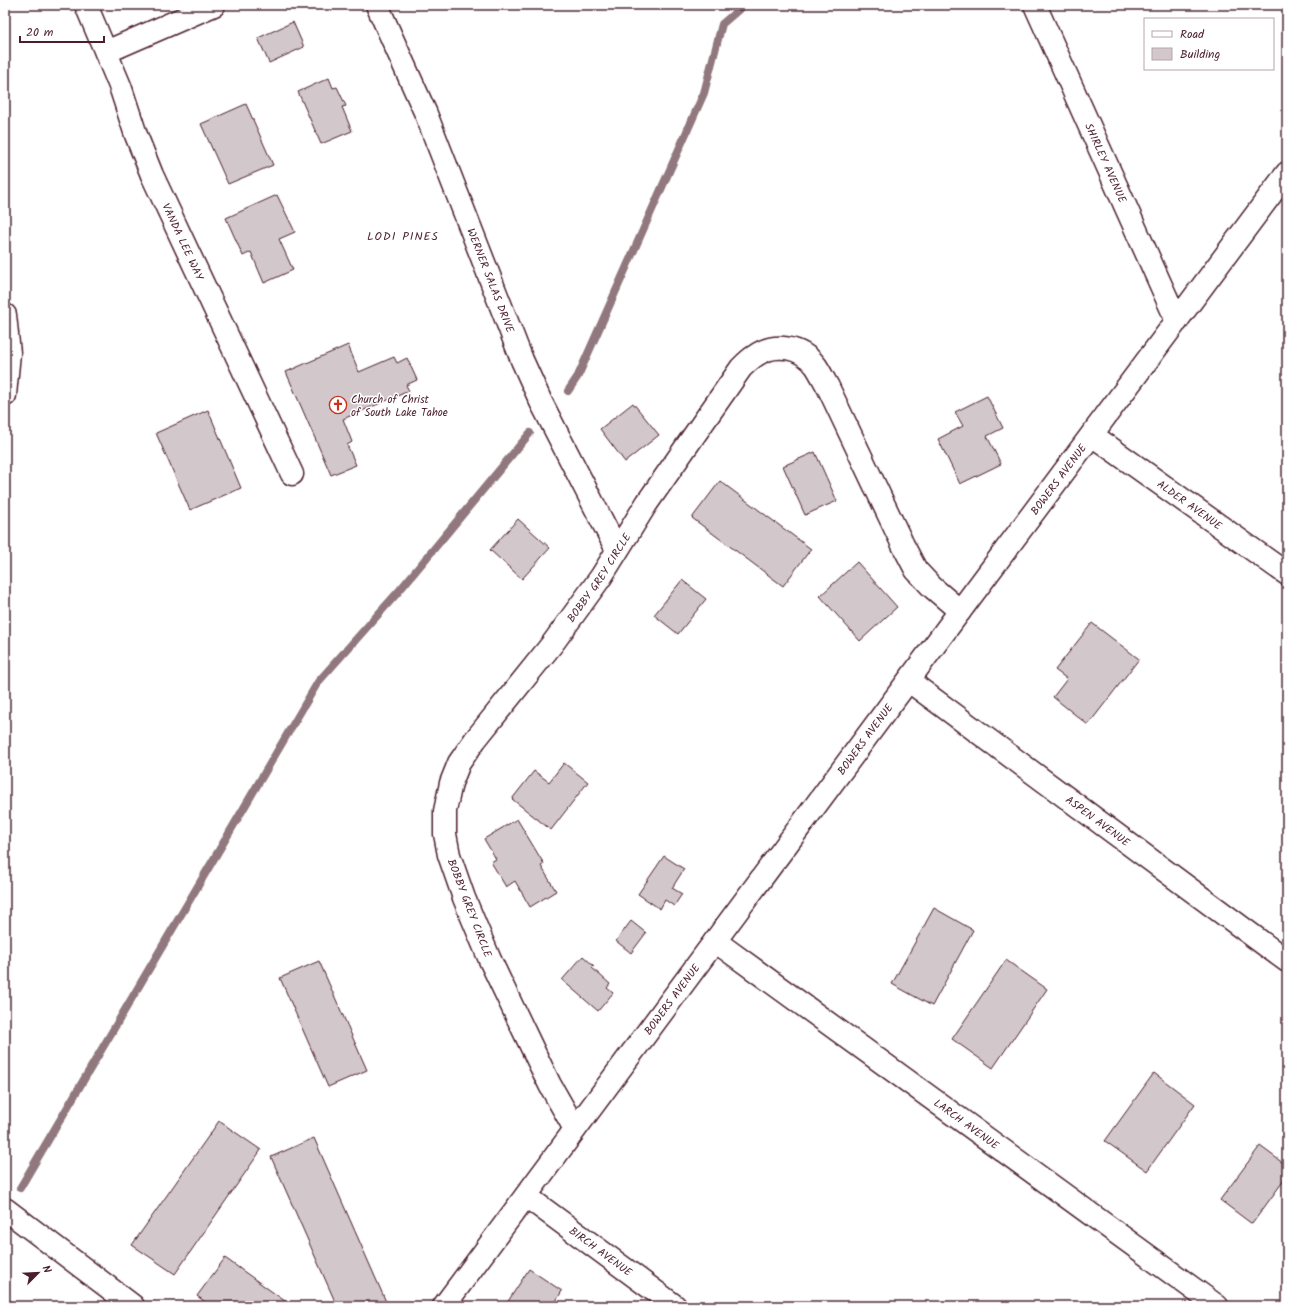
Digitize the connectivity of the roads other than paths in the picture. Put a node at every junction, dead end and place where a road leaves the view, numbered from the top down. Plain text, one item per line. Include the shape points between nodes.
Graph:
1 (86, 5) edge
2 (214, 5) edge
3 (376, 5) edge
4 (1035, 5) edge
5 (106, 52) junction
6 (1287, 174) edge
7 (5, 315) edge
8 (1177, 321) junction
9 (5, 395) edge
10 (1092, 435) junction
11 (292, 474) dead end
12 (617, 550) junction
13 (1287, 574) edge
14 (960, 611) junction
15 (909, 681) junction
16 (715, 941) junction
17 (1287, 961) edge
18 (575, 1129) junction
19 (526, 1196) junction
20 (5, 1209) edge
21 (133, 1306) edge
22 (444, 1306) edge
23 (675, 1306) edge
24 (1217, 1306) edge

1 - 5 street, VANDA LEE WAY
2 - 5 street
3 - 12 street, WERNER SALAS DRIVE via 426,114 522,360
4 - 8 street, SHIRLEY AVENUE
5 - 11 street, VANDA LEE WAY via 152,175
6 - 8 street, BOWERS AVENUE
7 - 9 street via 9,353
8 - 10 street, BOWERS AVENUE
10 - 13 street, ALDER AVENUE
10 - 14 street, BOWERS AVENUE
12 - 14 street, BOBBY GREY CIRCLE via 647,502 740,368 755,355 770,349 786,347 803,353 815,365 916,570
12 - 18 street, BOBBY GREY CIRCLE via 601,577 553,642 459,762 445,811 445,834 449,855 464,898 534,1052
14 - 15 street, BOWERS AVENUE
15 - 16 street, BOWERS AVENUE
15 - 17 street, ASPEN AVENUE
16 - 18 street, BOWERS AVENUE
16 - 24 street, LARCH AVENUE
18 - 19 street, BOWERS AVENUE
19 - 22 street, BOWERS AVENUE
19 - 23 street, BIRCH AVENUE
20 - 21 street

